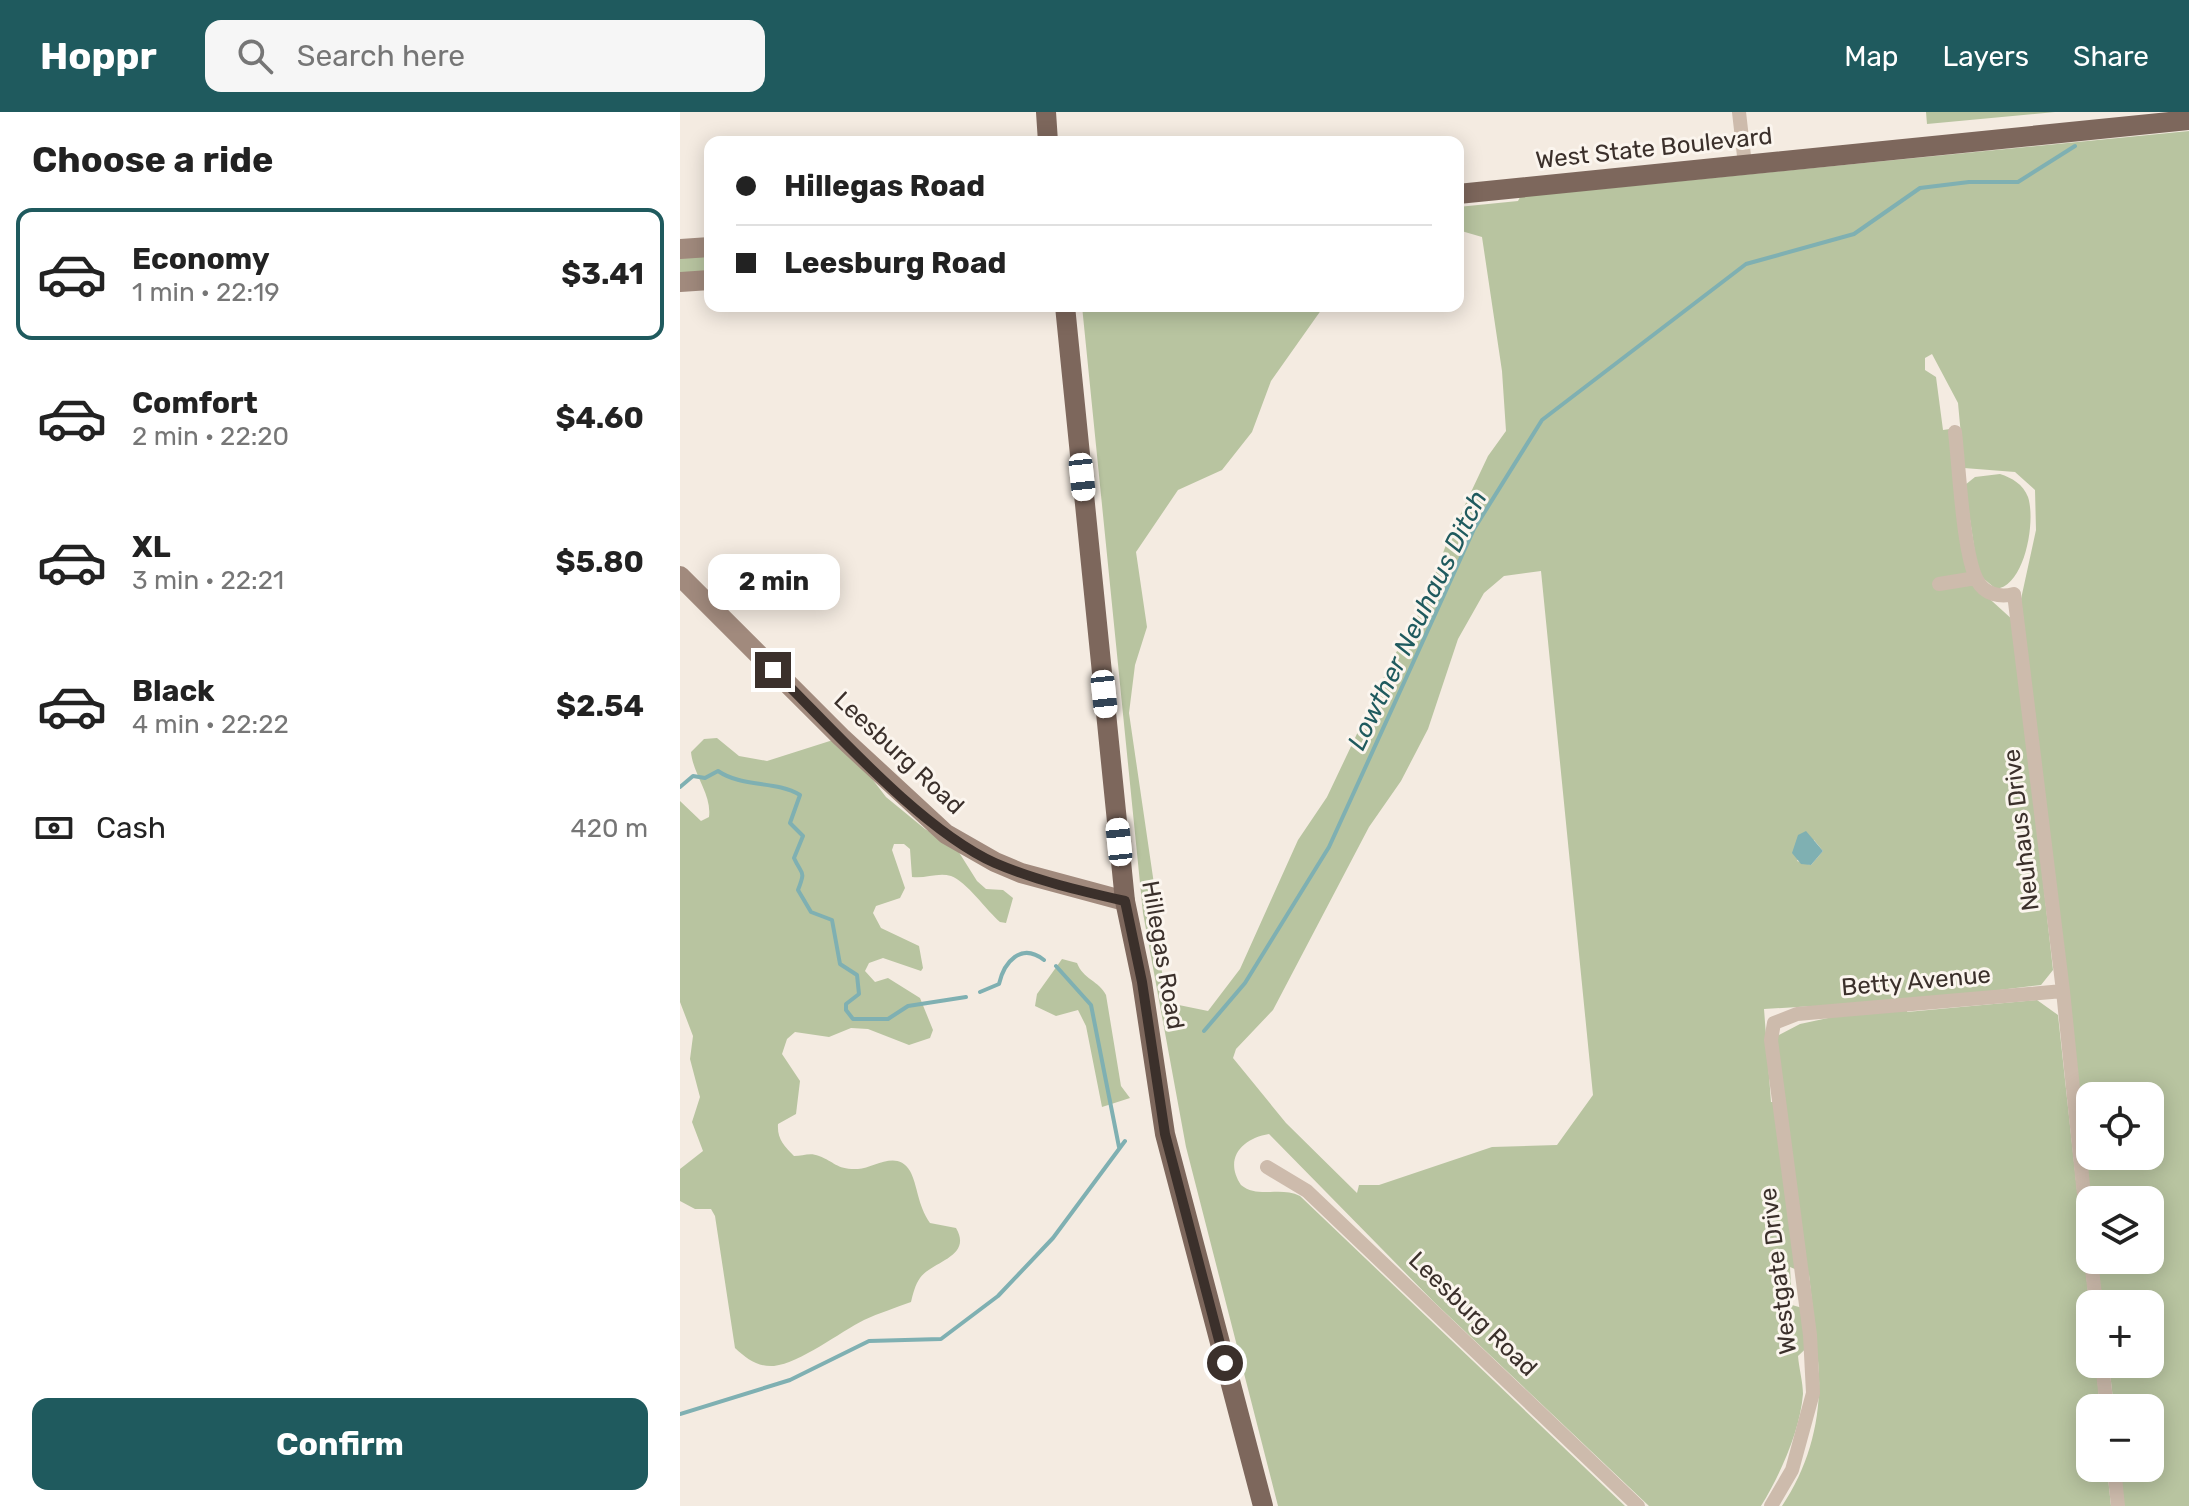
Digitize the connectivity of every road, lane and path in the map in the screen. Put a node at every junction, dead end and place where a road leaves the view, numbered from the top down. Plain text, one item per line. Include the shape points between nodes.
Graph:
1 (1046, 112) edge
2 (1739, 112) edge
3 (2189, 120) edge
4 (1048, 136) edge
5 (1745, 165) junction
6 (1464, 193) edge
7 (704, 247) edge
8 (680, 249) edge
9 (704, 280) edge
10 (680, 282) edge
11 (1066, 312) edge
12 (1955, 432) dead end
13 (680, 576) edge
14 (1976, 578) junction
15 (1939, 584) dead end
16 (1125, 901) junction
17 (2063, 991) junction
18 (1774, 1023) joint
19 (1267, 1167) dead end
20 (2083, 1186) edge
21 (2115, 1482) edge
22 (1263, 1506) edge
23 (1638, 1506) edge
24 (1771, 1506) edge
25 (2118, 1506) edge

1 - 4 main road
2 - 5 street
3 - 5 main road, West State Boulevard
5 - 6 main road, West State Boulevard
7 - 8 main road
9 - 10 main road
11 - 16 main road, Hillegas Road
12 - 14 street
13 - 16 main road, Leesburg Road via 946,834 1021,873
14 - 15 street
14 - 17 street, Neuhaus Drive via 1989,592 2014,594
16 - 22 main road, Hillegas Road via 1165,1134
17 - 18 street, Betty Avenue via 1797,1014
17 - 20 street, Neuhaus Drive
18 - 24 street, Westgate Drive via 1771,1040 1813,1393 1792,1470
19 - 23 street, Leesburg Road via 1307,1191
21 - 25 street

